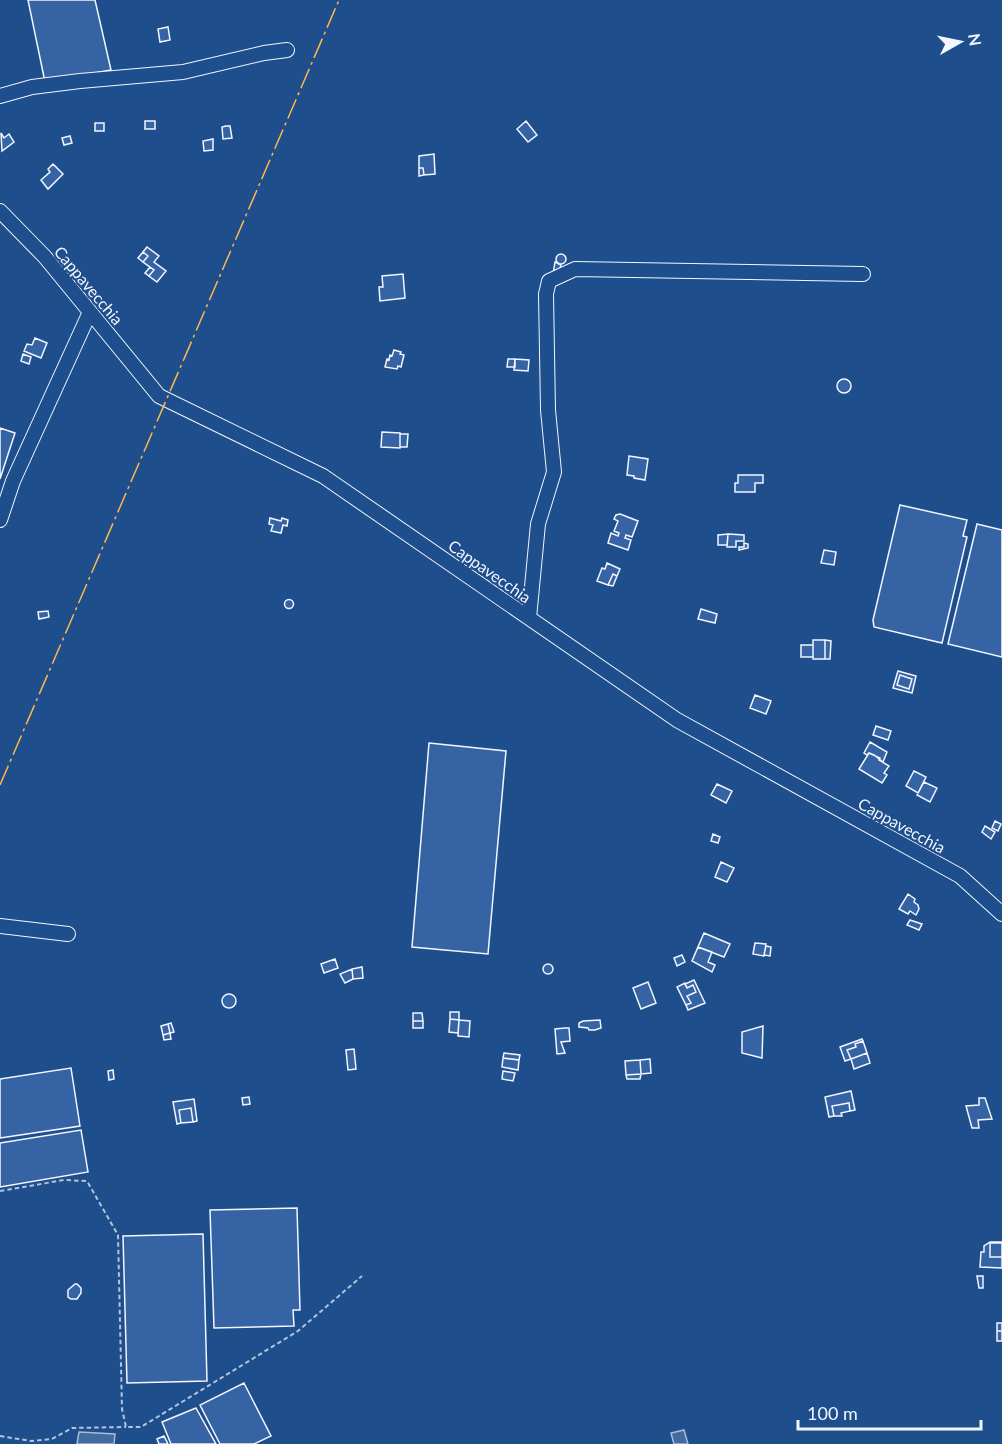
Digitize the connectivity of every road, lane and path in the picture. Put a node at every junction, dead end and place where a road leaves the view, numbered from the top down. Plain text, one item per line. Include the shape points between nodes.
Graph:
1 (287, 50) dead end
2 (0, 96) edge
3 (0, 211) edge
4 (863, 273) dead end
5 (90, 312) junction
6 (0, 520) edge
7 (529, 618) junction
8 (1002, 914) edge
9 (0, 926) edge
10 (68, 934) dead end
11 (0, 1191) edge
12 (362, 1276) dead end
13 (126, 1427) junction
14 (0, 1436) edge

1 - 2 street via 183,72 32,87
3 - 5 street, Cappavecchia
4 - 7 street via 575,269 549,281 548,410 554,472 538,524
5 - 6 street via 13,481
5 - 7 street, Cappavecchia via 159,396 323,476
7 - 8 street, Cappavecchia via 677,720 960,876
9 - 10 street
11 - 13 path via 64,1180 87,1181 118,1235 122,1409
12 - 13 path via 298,1331 141,1427
13 - 14 path via 72,1428 52,1439 31,1441

